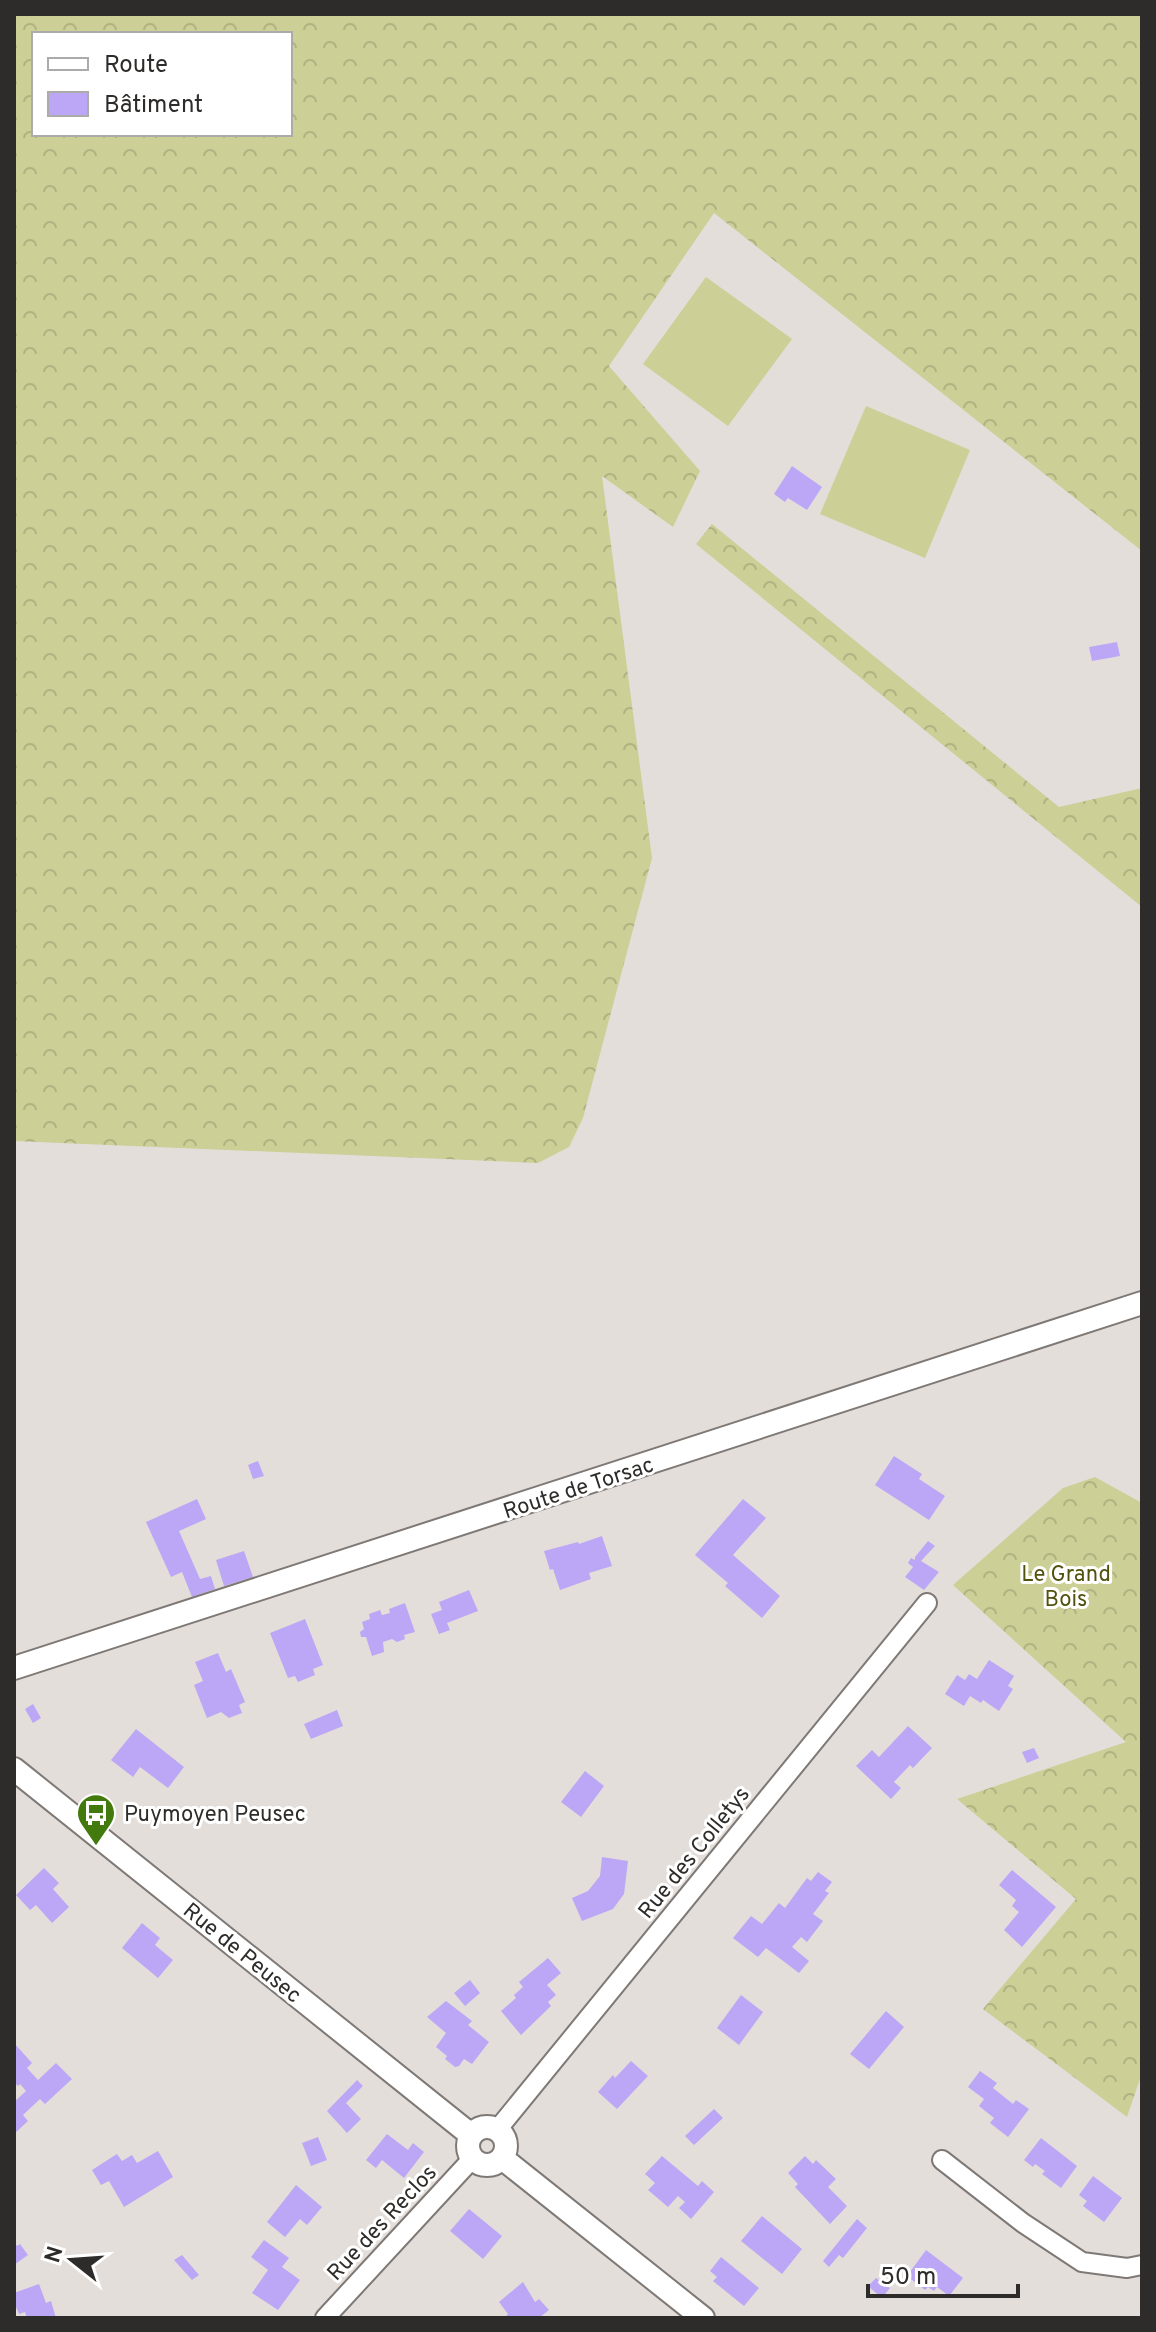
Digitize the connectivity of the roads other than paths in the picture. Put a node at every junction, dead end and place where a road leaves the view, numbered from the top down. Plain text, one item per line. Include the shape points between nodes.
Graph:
1 (1142, 1303) edge
2 (927, 1603) dead end
3 (14, 1668) edge
4 (14, 1769) edge
5 (497, 2130) junction
6 (471, 2135) junction
7 (502, 2158) junction
8 (472, 2159) junction
9 (942, 2160) dead end
10 (1142, 2265) edge
11 (325, 2318) edge
12 (703, 2318) edge

1 - 3 street, Route de Torsac
2 - 5 street, Rue des Colletys
4 - 6 street, Rue de Peusec
5 - 6 street via 480,2128
5 - 7 street via 506,2146
6 - 8 street
7 - 8 street via 487,2166
7 - 12 street
8 - 11 street, Rue des Reclos
9 - 10 street via 1082,2262

